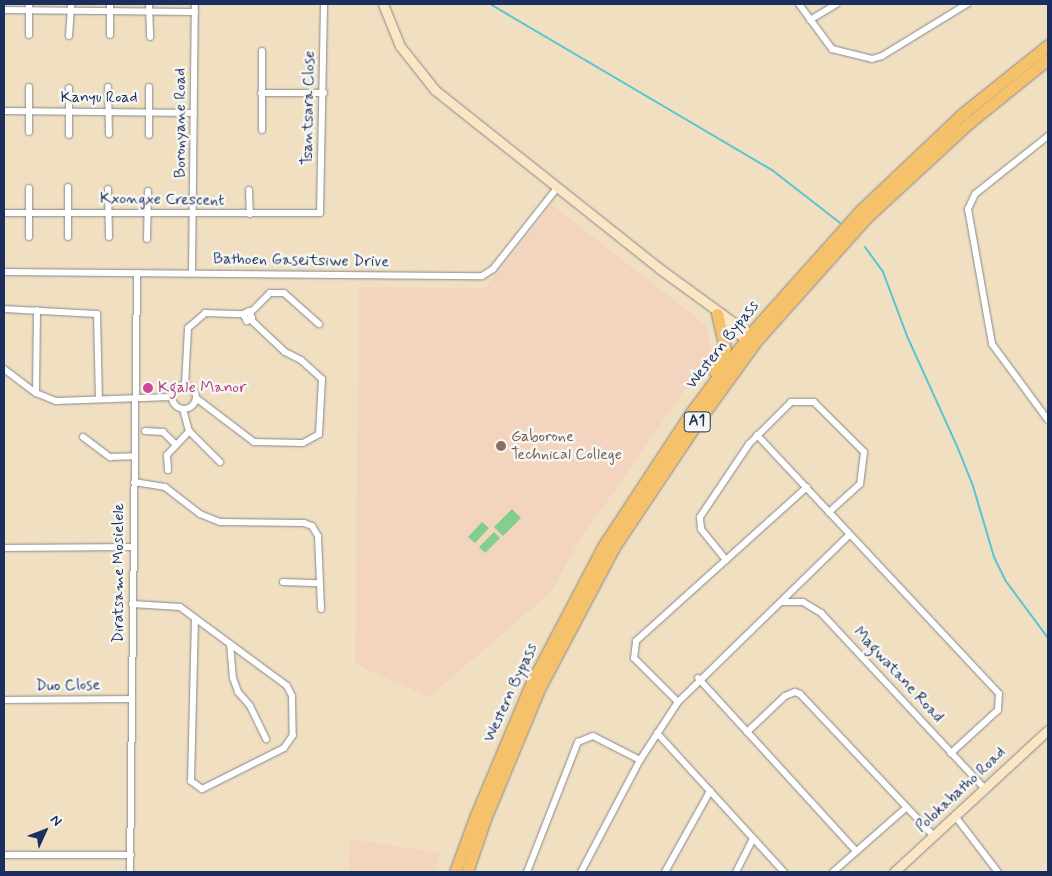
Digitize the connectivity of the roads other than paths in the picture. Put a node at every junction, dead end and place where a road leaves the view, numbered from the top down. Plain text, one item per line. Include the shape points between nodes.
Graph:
1 (110, 4) edge
2 (195, 4) edge
3 (324, 4) edge
4 (383, 4) edge
5 (799, 4) edge
6 (837, 4) edge
7 (967, 4) edge
8 (29, 7) edge
9 (71, 7) edge
10 (149, 7) edge
11 (4, 10) edge
12 (110, 11) junction
13 (195, 12) junction
14 (810, 20) junction
15 (110, 35) dead end
16 (29, 36) dead end
17 (69, 36) dead end
18 (150, 37) dead end
19 (1048, 45) edge
20 (262, 51) dead end
21 (1048, 59) edge
22 (29, 87) dead end
23 (108, 87) dead end
24 (149, 87) dead end
25 (69, 88) dead end
26 (261, 93) junction
27 (324, 93) junction
28 (4, 111) edge
29 (149, 111) junction
30 (29, 112) junction
31 (68, 112) junction
32 (108, 112) junction
33 (194, 113) junction
34 (262, 130) dead end
35 (29, 132) dead end
36 (109, 134) dead end
37 (69, 135) dead end
38 (149, 135) dead end
39 (1048, 136) edge
40 (68, 187) dead end
41 (29, 188) dead end
42 (557, 188) junction
43 (108, 189) dead end
44 (249, 190) dead end
45 (148, 191) dead end
46 (29, 212) junction
47 (68, 212) junction
48 (108, 212) junction
49 (4, 213) edge
50 (148, 213) junction
51 (320, 213) joint
52 (195, 214) junction
53 (250, 214) junction
54 (30, 237) dead end
55 (68, 237) dead end
56 (109, 237) dead end
57 (147, 239) dead end
58 (4, 272) edge
59 (137, 273) junction
60 (192, 273) junction
61 (706, 302) junction
62 (4, 309) edge
63 (37, 310) junction
64 (251, 312) junction
65 (243, 314) junction
66 (716, 314) junction
67 (251, 320) junction
68 (319, 324) dead end
69 (752, 340) junction
70 (4, 369) edge
71 (185, 385) junction
72 (36, 393) junction
73 (172, 397) junction
74 (135, 398) junction
75 (196, 398) junction
76 (99, 399) junction
77 (183, 409) junction
78 (690, 414) junction
79 (1048, 420) edge
80 (145, 431) dead end
81 (189, 431) junction
82 (757, 435) junction
83 (83, 437) dead end
84 (176, 445) junction
85 (134, 456) junction
86 (220, 462) dead end
87 (168, 470) dead end
88 (134, 482) junction
89 (806, 487) junction
90 (830, 512) junction
91 (848, 535) junction
92 (132, 547) junction
93 (4, 548) edge
94 (726, 560) junction
95 (283, 582) dead end
96 (319, 582) junction
97 (781, 602) junction
98 (132, 604) junction
99 (321, 609) dead end
100 (195, 619) junction
101 (230, 644) junction
102 (698, 678) junction
103 (132, 699) junction
104 (4, 700) edge
105 (678, 702) junction
106 (1048, 730) edge
107 (747, 732) junction
108 (656, 733) junction
109 (266, 739) dead end
110 (951, 753) junction
111 (640, 760) junction
112 (984, 789) junction
113 (710, 791) junction
114 (907, 807) junction
115 (955, 816) junction
116 (933, 835) junction
117 (753, 839) junction
118 (856, 850) junction
119 (4, 855) edge
120 (131, 855) junction
121 (130, 872) edge
122 (456, 872) edge
123 (467, 872) edge
124 (527, 872) edge
125 (581, 872) edge
126 (665, 872) edge
127 (736, 872) edge
128 (784, 872) edge
129 (833, 872) edge
130 (894, 872) edge
131 (998, 872) edge

1 - 12 street
2 - 13 street, Boronyane Road
3 - 27 street, Tsantsara Close
4 - 42 street via 400,46 425,80
5 - 14 street
6 - 14 street
7 - 14 street via 872,59 832,49
8 - 9 street
8 - 11 street
8 - 16 street
9 - 12 street
9 - 17 street
10 - 12 street
10 - 13 street
10 - 18 street
12 - 15 street
13 - 33 street, Boronyane Road
19 - 69 highway, Western Bypass / A1 via 962,114 874,197 807,268
20 - 26 street
21 - 69 highway, Western Bypass / A1 via 970,122 867,217
22 - 30 street
23 - 32 street
24 - 29 street
25 - 31 street
26 - 27 street
26 - 34 street
27 - 51 street, Tsantsara Close
28 - 30 street, Kanyu Road
29 - 32 street, Kanyu Road
29 - 33 street, Kanyu Road
29 - 38 street
30 - 31 street, Kanyu Road
30 - 35 street
31 - 32 street, Kanyu Road
31 - 37 street
32 - 36 street
33 - 52 street, Boronyane Road
39 - 79 street via 971,198 968,209 989,335 996,352
40 - 47 street
41 - 46 street
42 - 60 street, Bathoen Gaseitsiwe Drive via 493,269 482,276
42 - 61 street
43 - 48 street
44 - 53 street
45 - 50 street
46 - 47 street, Kxongxe Crescent
46 - 49 street, Kxongxe Crescent
46 - 54 street
47 - 48 street, Kxongxe Crescent
47 - 55 street
48 - 50 street, Kxongxe Crescent
48 - 56 street
50 - 52 street, Kxongxe Crescent
50 - 57 street
51 - 53 street, Kxongxe Crescent
52 - 53 street, Kxongxe Crescent
52 - 60 street, Boronyane Road
58 - 59 street, Bathoen Gaseitsiwe Drive
59 - 60 street, Bathoen Gaseitsiwe Drive
59 - 74 street, Diratsame Mosielele
61 - 66 street
61 - 69 street
62 - 63 street
63 - 72 street
63 - 76 street via 97,314
64 - 65 street
64 - 67 street
64 - 68 street via 270,293 284,293
65 - 67 street via 245,320
65 - 71 street via 205,313 188,328
66 - 69 street
66 - 78 highway via 725,339 723,357
67 - 75 street via 285,352 301,360 322,379 319,434 303,443 254,442
69 - 78 highway, Western Bypass / A1
69 - 123 highway, Western Bypass / A1 via 667,465 597,577 540,687 485,819
70 - 72 street
71 - 73 street via 176,388
71 - 75 street via 193,390
72 - 76 street via 56,401
73 - 74 street
73 - 77 street via 175,405
74 - 76 street
74 - 85 street, Diratsame Mosielele
75 - 77 street via 192,406
77 - 81 street
78 - 122 highway, Western Bypass / A1 via 604,545 532,682 476,815
80 - 84 street via 163,432
81 - 84 street
81 - 86 street
82 - 89 street
82 - 90 street via 788,404 809,401 864,452 860,484
82 - 94 street via 700,517 701,529
83 - 85 street via 110,456
84 - 87 street via 167,455
85 - 88 street, Diratsame Mosielele
88 - 92 street, Diratsame Mosielele
88 - 96 street via 166,487 200,514 220,522 304,523 312,526 318,536
89 - 90 street
89 - 94 street
90 - 91 street
91 - 97 street via 796,582
91 - 110 street via 1000,698 998,710
92 - 93 street
92 - 98 street, Diratsame Mosielele
94 - 105 street via 633,647 634,658
95 - 96 street
96 - 99 street
97 - 102 street
97 - 110 street, Magwatane Road via 804,602 822,612
98 - 100 street via 180,607
98 - 103 street, Diratsame Mosielele
100 - 101 street
100 - 101 street via 191,781 202,789 284,748 293,735 292,696 288,686
101 - 109 street via 232,678
102 - 105 street
102 - 107 street
103 - 104 street, Duo Close
103 - 120 street, Diratsame Mosielele
105 - 108 street
106 - 112 street, Polokabatho Road
107 - 114 street via 785,696 795,692 800,694
107 - 118 street
108 - 111 street
108 - 113 street
110 - 112 street, Magwatane Road
111 - 124 street via 593,736 578,742
111 - 125 street
112 - 115 street, Polokabatho Road
113 - 117 street
113 - 126 street
114 - 116 street
114 - 118 street
115 - 116 street, Polokabatho Road
115 - 131 street
116 - 130 street, Polokabatho Road
117 - 127 street
117 - 128 street
118 - 129 street
119 - 120 street
120 - 121 street, Diratsame Mosielele

